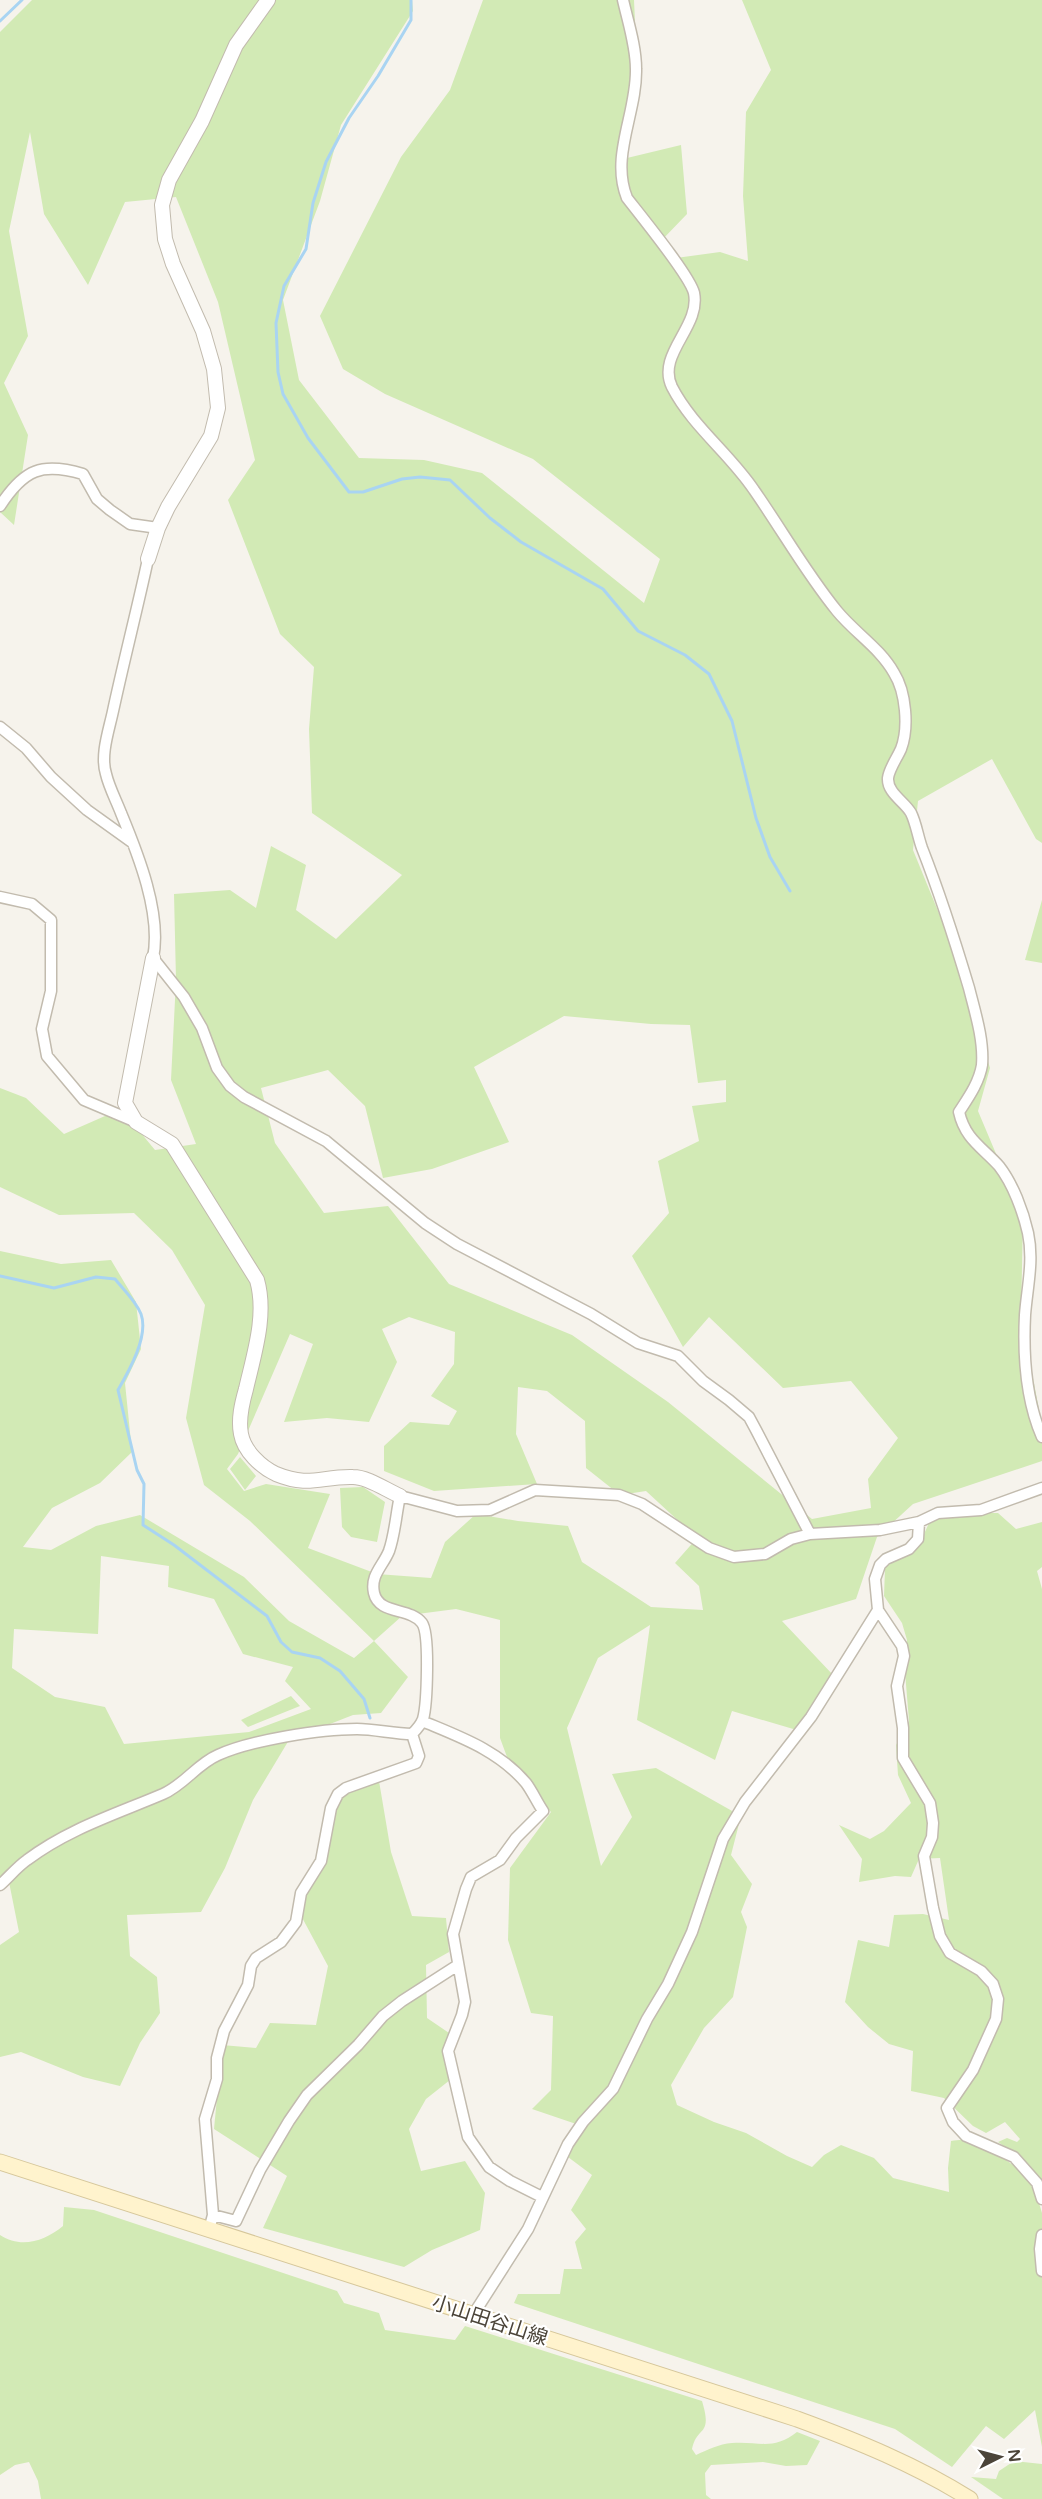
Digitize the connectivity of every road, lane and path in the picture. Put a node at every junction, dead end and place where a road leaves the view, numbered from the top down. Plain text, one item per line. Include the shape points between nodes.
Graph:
1 (268, 0) edge
2 (623, 0) edge
3 (0, 506) edge
4 (158, 528) junction
5 (148, 559) joint
6 (0, 727) edge
7 (134, 843) junction
8 (0, 897) edge
9 (153, 958) junction
10 (136, 1122) junction
11 (1042, 1437) edge
12 (1042, 1488) edge
13 (400, 1496) junction
14 (919, 1522) junction
15 (810, 1534) junction
16 (878, 1610) junction
17 (422, 1722) junction
18 (412, 1734) junction
19 (0, 1885) edge
20 (458, 1965) junction
21 (0, 2162) edge
22 (542, 2197) junction
23 (1042, 2199) edge
24 (211, 2223) junction
25 (1042, 2235) edge
26 (1042, 2271) edge
27 (473, 2315) junction
28 (970, 2499) edge

1 - 4 street via 236,45 202,122 169,180 162,205 165,239 203,331 214,369 219,408 211,436
2 - 11 street via 637,70 622,149 623,187 695,294 687,329 670,360 671,385 755,490 804,568 838,612 886,660 901,689 906,729 888,778 891,789 911,813 975,1011 982,1065 959,1112 962,1128 999,1167 1013,1190 1028,1234 1030,1274 1025,1352 1031,1405
3 - 4 street via 9,492 32,472 59,467 83,474 97,499 130,524
4 - 5 street
5 - 7 street via 104,763
6 - 7 street via 87,810
7 - 9 street via 156,932
8 - 10 street via 32,904 51,920 51,992 42,1029 47,1056 84,1100
9 - 10 street via 126,1090 125,1103
9 - 15 street via 184,997 202,1028 217,1068 237,1092 326,1141 424,1223 457,1244 638,1343 688,1363 752,1424
10 - 13 street via 172,1144 257,1280 261,1296 258,1336 240,1425 244,1443 253,1456 264,1467 295,1481 354,1477
12 - 14 street via 981,1510 938,1513
13 - 15 street via 457,1511 490,1510 535,1491 620,1495 642,1504 709,1548 734,1557 765,1554 791,1539
13 - 17 street via 389,1551 373,1578 373,1590 381,1605 417,1618 426,1630
14 - 15 street via 880,1530
14 - 16 street via 918,1539 909,1549 880,1565 875,1579
16 - 22 street via 811,1717 745,1802 723,1839 681,1960 612,2089 568,2144
16 - 23 street via 902,1646 904,1656 897,1686 903,1758 930,1803 932,1837 924,1856 940,1936 950,1953 981,1971 993,1984 998,1999 996,2019 973,2070 947,2108 966,2136 1014,2157 1037,2183
17 - 18 street
17 - 20 street via 479,1745 505,1763 526,1784 543,1811 500,1860 471,1877 453,1934
18 - 19 street via 360,1729 324,1731 234,1748 215,1756 177,1788 79,1828 55,1842 26,1860
18 - 24 street via 419,1756 416,1763 338,1794 331,1808 321,1861 301,1893 296,1922 281,1942 256,1958 248,1985 224,2031 217,2058 217,2079 205,2119
20 - 22 street via 465,2002 448,2051 468,2137 489,2167
20 - 24 street via 384,2016 307,2095 260,2170 236,2221
21 - 24 main road, 小山田谷山線
22 - 27 street via 528,2229
24 - 27 main road, 小山田谷山線
25 - 26 street
27 - 28 main road, 小山田谷山線 via 830,2431 917,2469

